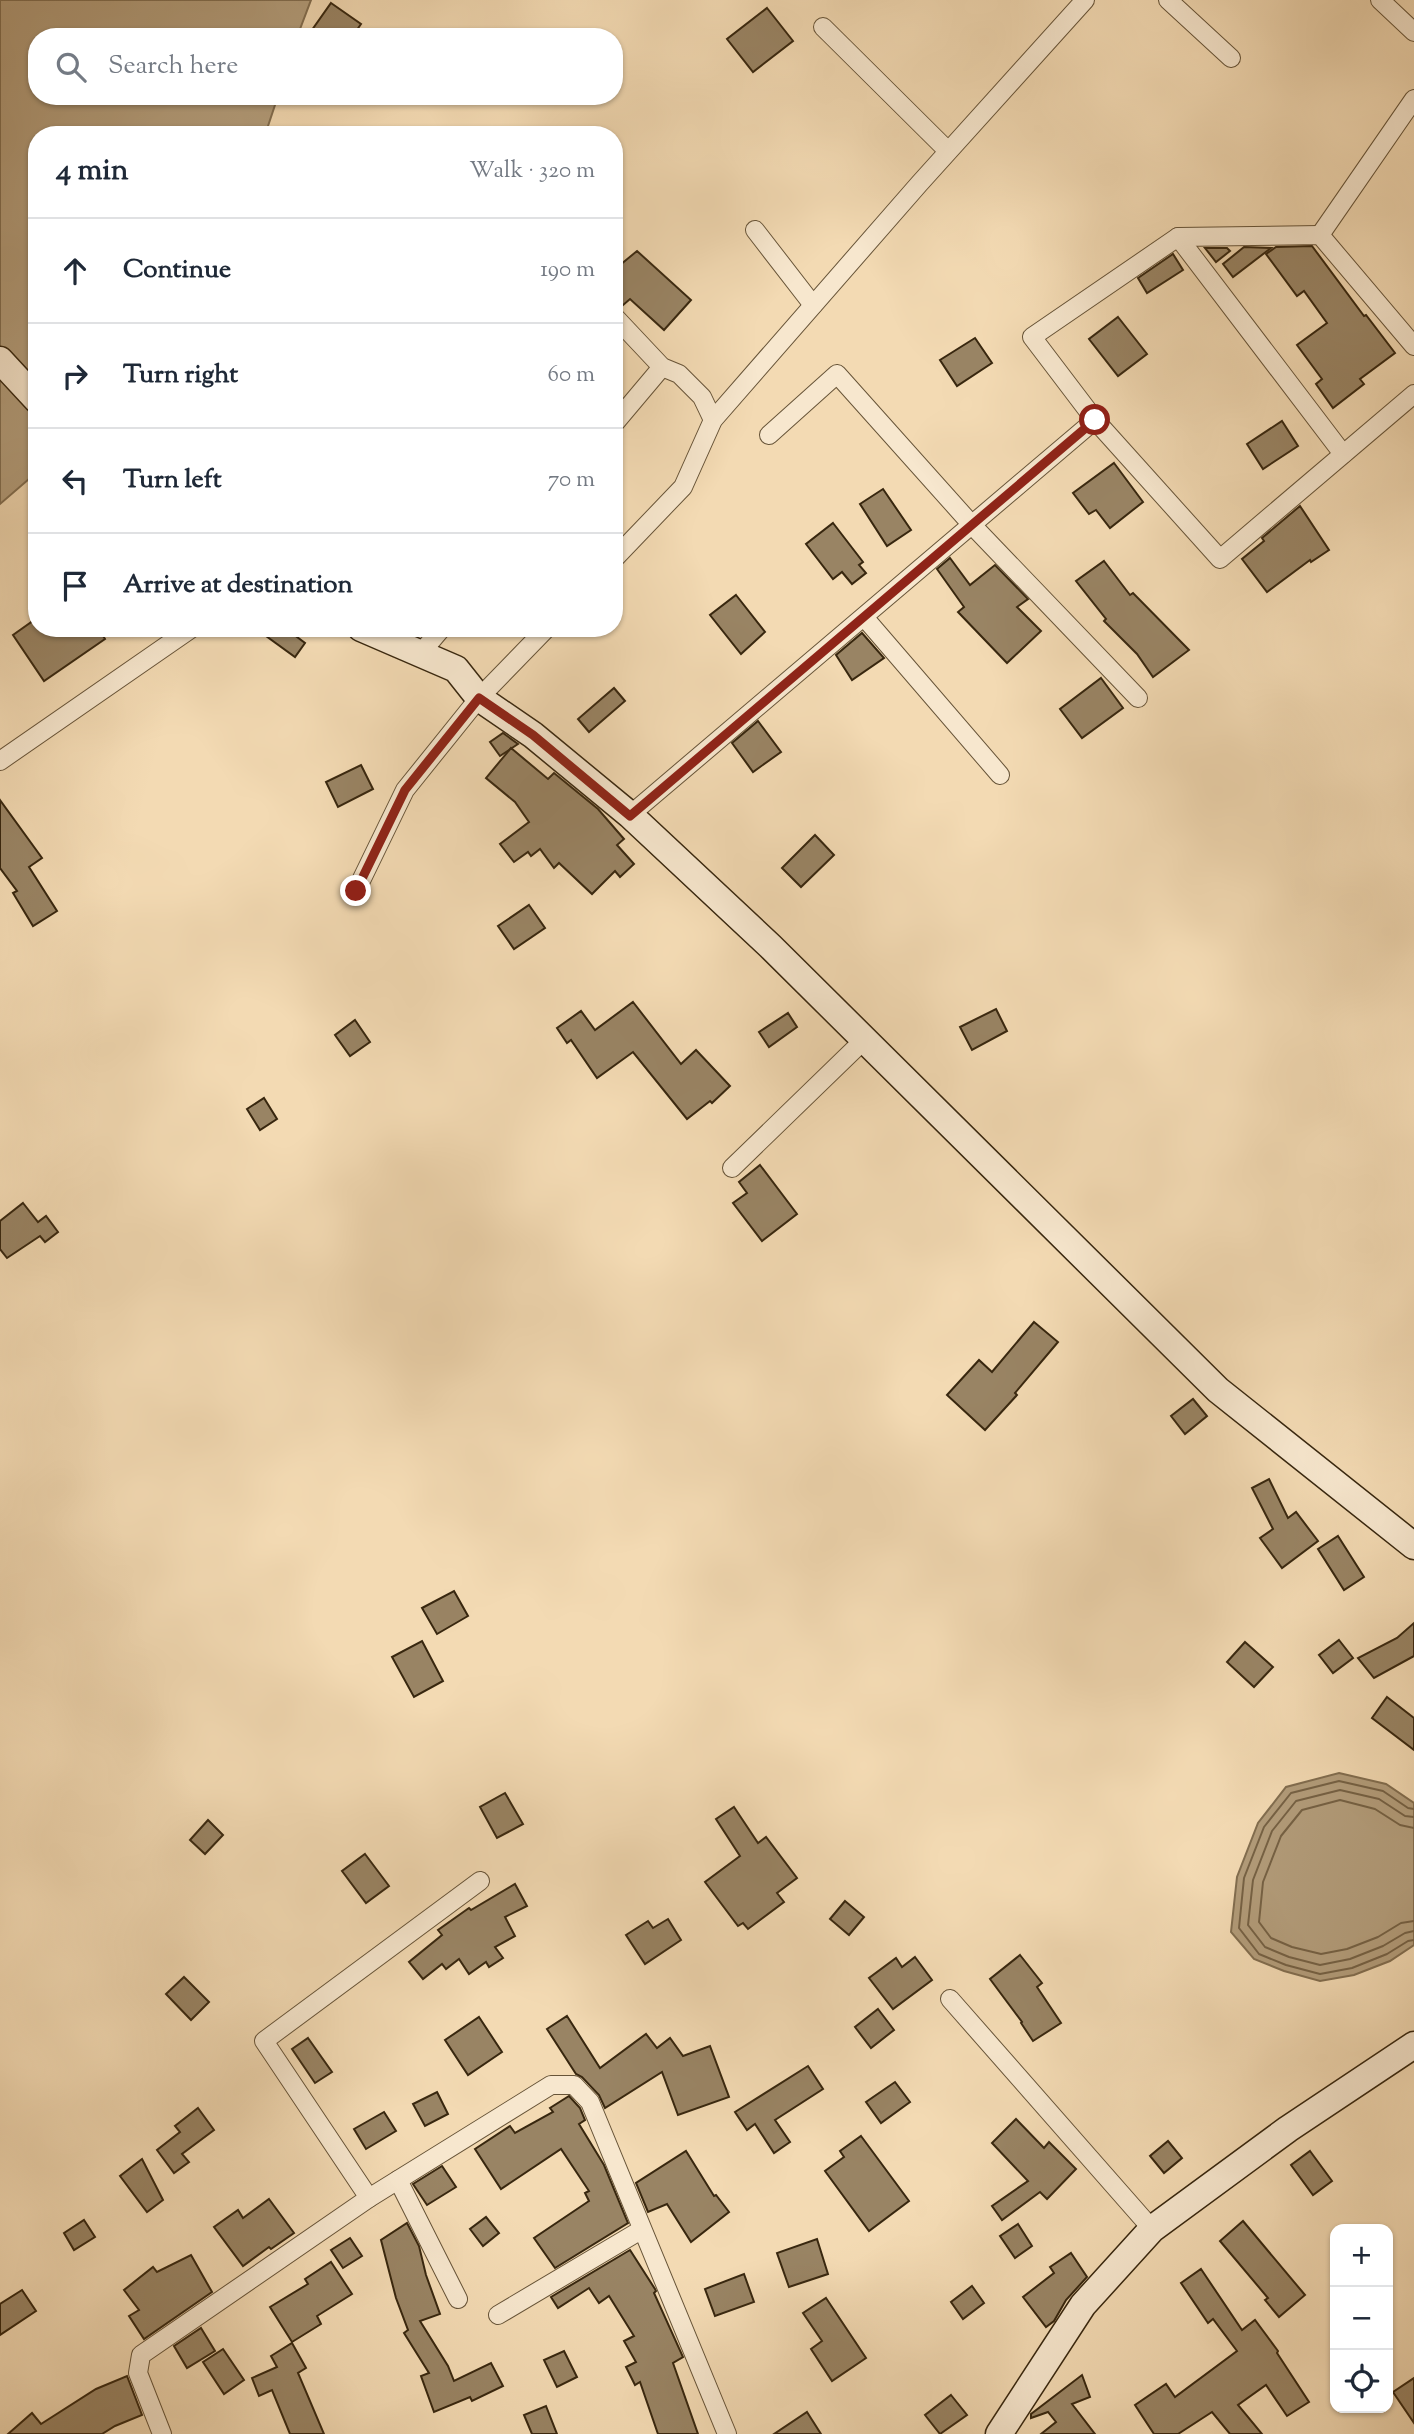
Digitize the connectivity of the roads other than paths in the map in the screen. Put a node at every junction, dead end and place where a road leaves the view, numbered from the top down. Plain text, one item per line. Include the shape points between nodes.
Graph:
1 (1085, 0) edge
2 (1168, 0) edge
3 (1380, 0) edge
4 (823, 27) dead end
5 (1414, 32) edge
6 (1231, 58) dead end
7 (1414, 99) edge
8 (948, 151) junction
9 (755, 230) dead end
10 (1320, 235) junction
11 (1178, 237) junction
12 (813, 305) junction
13 (623, 326) edge
14 (1414, 346) edge
15 (0, 360) edge
16 (662, 367) junction
17 (28, 390) edge
18 (1414, 394) edge
19 (623, 413) edge
20 (713, 420) junction
21 (1095, 420) junction
22 (769, 435) dead end
23 (1343, 454) junction
24 (972, 525) junction
25 (623, 550) edge
26 (864, 617) junction
27 (179, 637) edge
28 (381, 637) edge
29 (434, 637) edge
30 (538, 637) edge
31 (420, 654) junction
32 (479, 698) junction
33 (1138, 698) dead end
34 (0, 761) edge
35 (1000, 775) dead end
36 (630, 816) junction
37 (356, 891) dead end
38 (865, 1040) junction
39 (732, 1168) dead end
40 (1414, 1546) edge
41 (480, 1881) dead end
42 (950, 1999) dead end
43 (1414, 2045) edge
44 (398, 2180) junction
45 (369, 2198) junction
46 (1152, 2229) junction
47 (641, 2230) junction
48 (458, 2299) dead end
49 (498, 2315) dead end
50 (162, 2434) edge
51 (727, 2434) edge
52 (999, 2434) edge

1 - 8 street
2 - 6 street
3 - 5 street
4 - 8 street
7 - 10 street
8 - 12 street
9 - 12 street
10 - 11 street
10 - 14 street
11 - 21 street via 1032,337
11 - 23 street
12 - 20 street
13 - 16 street
15 - 17 main road
16 - 19 street
16 - 20 street via 679,374 702,397
18 - 23 street
20 - 25 street via 683,487
21 - 23 street via 1220,559
21 - 24 street
22 - 24 street via 836,374
24 - 26 street
24 - 33 street
26 - 35 street
26 - 36 street
27 - 34 street
28 - 31 main road
29 - 31 street
30 - 32 street
31 - 32 main road via 456,670
32 - 36 main road via 533,735
32 - 37 street via 405,790
36 - 38 main road
38 - 39 street
38 - 40 main road via 1218,1390
41 - 45 street via 264,2041
42 - 46 street
43 - 46 main road via 1288,2129
44 - 45 street
44 - 47 street via 551,2085 574,2085 590,2102
44 - 48 street
45 - 50 street via 141,2355 138,2373
46 - 52 main road via 1083,2305
47 - 49 street
47 - 51 street

